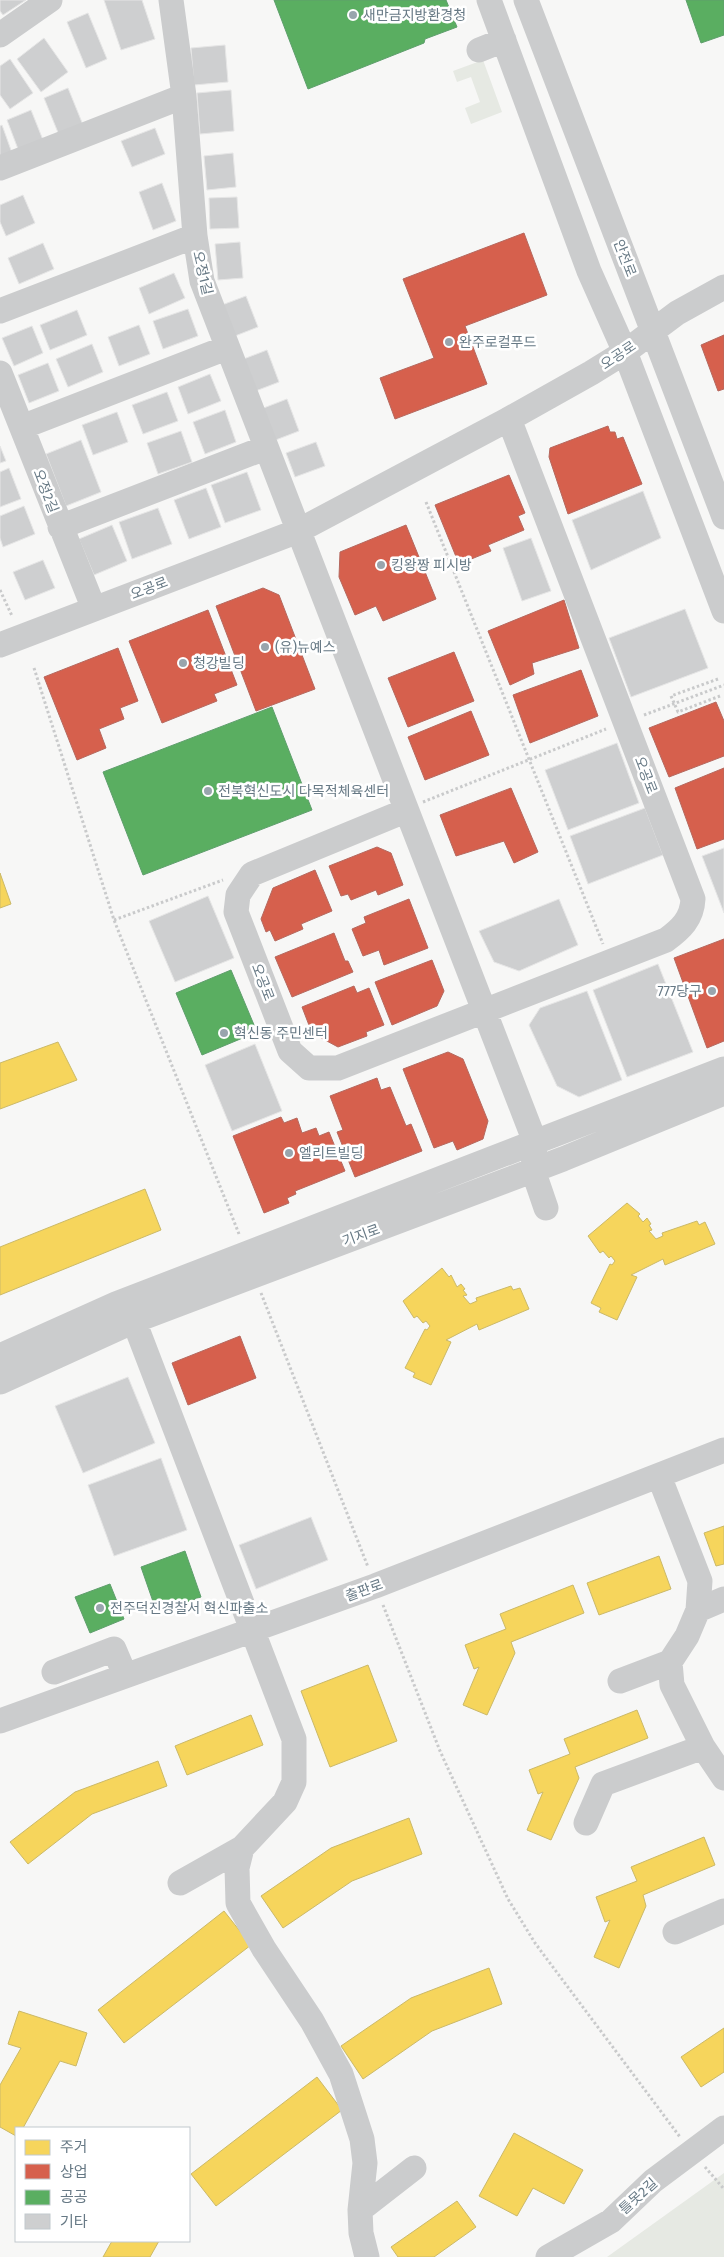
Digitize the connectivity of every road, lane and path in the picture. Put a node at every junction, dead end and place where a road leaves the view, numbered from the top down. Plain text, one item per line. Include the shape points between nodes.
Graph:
1 (50, 0) edge
2 (171, 0) edge
3 (489, 0) edge
4 (526, 0) edge
5 (0, 35) edge
6 (504, 40) junction
7 (479, 50) dead end
8 (184, 96) junction
9 (0, 168) edge
10 (195, 236) junction
11 (724, 287) edge
12 (0, 311) edge
13 (653, 330) junction
14 (226, 348) junction
15 (625, 352) junction
16 (0, 373) edge
17 (509, 419) junction
18 (22, 427) junction
19 (265, 448) junction
20 (426, 502) dead end
21 (724, 517) edge
22 (60, 527) junction
23 (298, 532) junction
24 (0, 590) edge
25 (94, 609) junction
26 (724, 611) edge
27 (12, 616) dead end
28 (0, 645) edge
29 (34, 668) dead end
30 (718, 679) dead end
31 (724, 685) edge
32 (720, 696) dead end
33 (674, 704) junction
34 (626, 722) junction
35 (529, 760) junction
36 (414, 806) junction
37 (225, 879) dead end
38 (114, 920) junction
39 (605, 949) dead end
40 (482, 1012) junction
41 (724, 1069) edge
42 (724, 1093) edge
43 (535, 1142) junction
44 (533, 1170) junction
45 (546, 1208) dead end
46 (240, 1237) dead end
47 (260, 1292) dead end
48 (134, 1321) junction
49 (0, 1356) edge
50 (0, 1382) edge
51 (724, 1450) edge
52 (659, 1476) junction
53 (376, 1586) junction
54 (724, 1599) edge
55 (698, 1610) junction
56 (251, 1631) junction
57 (670, 1662) junction
58 (54, 1672) dead end
59 (125, 1675) junction
60 (620, 1681) dead end
61 (2, 1715) edge
62 (703, 1747) junction
63 (724, 1778) edge
64 (586, 1823) dead end
65 (242, 1848) junction
66 (180, 1884) dead end
67 (724, 1911) edge
68 (675, 1932) dead end
69 (724, 2128) edge
70 (691, 2151) junction
71 (414, 2168) dead end
72 (724, 2189) edge
73 (360, 2210) junction
74 (367, 2257) edge
75 (548, 2257) edge

1 - 5 street
2 - 8 street, 오정1길
3 - 6 street
4 - 13 street, 안전로
6 - 7 street
6 - 15 street via 589,271
8 - 9 street
8 - 10 street, 오정1길
10 - 12 street
10 - 14 street, 오정1길 via 202,281
11 - 13 street, 오공로
13 - 15 street, 오공로
13 - 21 street, 안전로
14 - 18 street
14 - 19 street, 오정1길
15 - 17 street, 오공로
15 - 26 street
16 - 18 street, 오정2길
17 - 23 street, 오공로
17 - 34 street, 오공로
18 - 22 street, 오정2길
19 - 22 street
19 - 23 street, 오정1길
20 - 35 path
22 - 25 street, 오정2길
23 - 25 street, 오공로
23 - 36 street
24 - 27 path
25 - 28 street, 오공로
29 - 38 path
30 - 33 path via 671,696
31 - 33 path
32 - 33 path via 678,712
33 - 34 path
34 - 35 path
34 - 40 street, 오공로 via 693,899 685,926 666,940
35 - 36 path
35 - 39 path
36 - 40 street
36 - 40 street, 오공로 via 252,874 238,895 236,912 290,1051 309,1068 338,1068
37 - 38 path
38 - 46 path
40 - 43 street
41 - 43 street, 기지로
42 - 44 street, 기지로
43 - 44 street
43 - 49 street, 기지로 via 116,1304
44 - 45 street
44 - 48 street, 기지로
47 - 53 path
48 - 50 street, 기지로
48 - 56 street
51 - 52 street, 출판로
52 - 53 street, 출판로
52 - 55 street via 700,1581
53 - 56 street, 출판로
53 - 70 path via 440,1751 508,1899 535,1943
54 - 55 street
55 - 57 street via 687,1636
56 - 59 street, 출판로
56 - 65 street via 294,1739 294,1782 285,1802
57 - 60 street
57 - 62 street via 672,1685
58 - 59 street via 114,1649
59 - 61 street, 출판로
62 - 63 street
62 - 64 street via 603,1784
65 - 66 street
65 - 73 street via 237,1868 238,1903 312,2021 341,2074 362,2139 365,2163
67 - 68 street
69 - 70 street, 틀못2길
70 - 72 path
70 - 75 street, 틀못2길 via 611,2220
71 - 73 street
73 - 74 street

